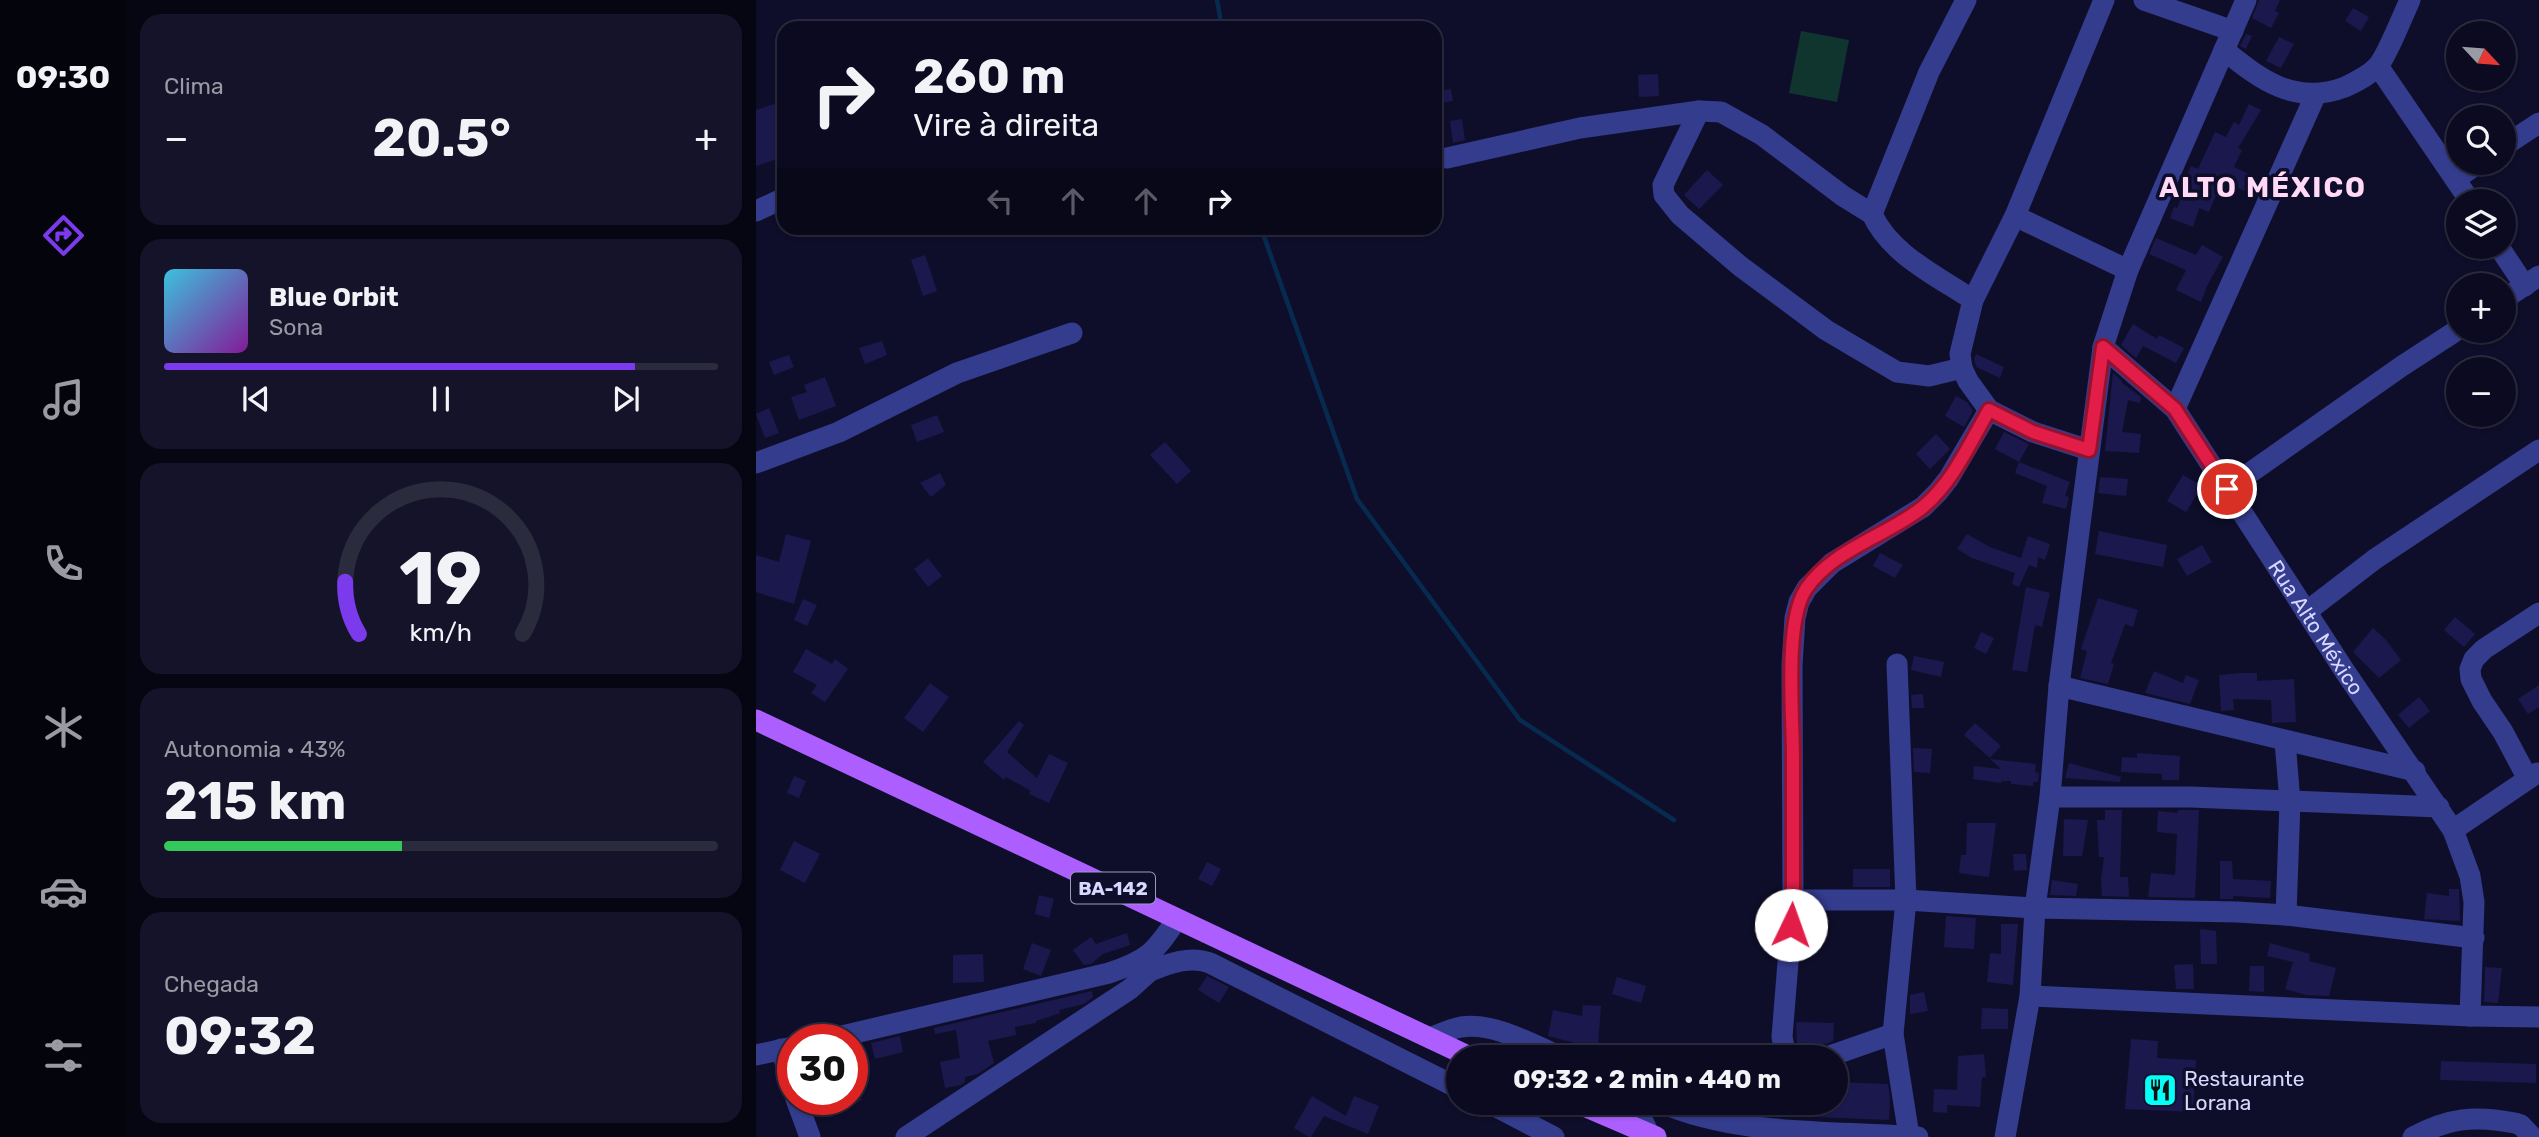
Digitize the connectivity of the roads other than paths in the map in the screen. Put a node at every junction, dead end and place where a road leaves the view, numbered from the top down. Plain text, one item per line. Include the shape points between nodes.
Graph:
1 (1966, 0) edge
2 (2104, 0) edge
3 (2144, 0) edge
4 (2246, 0) edge
5 (2410, 0) edge
6 (2229, 40) junction
7 (2378, 66) junction
8 (2316, 94) junction
9 (1699, 111) junction
10 (2539, 123) edge
11 (2516, 138) edge
12 (1447, 159) dead end
13 (2461, 175) edge
14 (2455, 179) junction
15 (2462, 189) edge
16 (777, 201) edge
17 (756, 211) edge
18 (1872, 214) junction
19 (2015, 216) junction
20 (2511, 259) edge
21 (2129, 270) junction
22 (2532, 281) edge
23 (2516, 291) edge
24 (1973, 300) junction
25 (1072, 333) dead end
26 (2446, 337) edge
27 (2103, 347) junction
28 (1962, 368) junction
29 (2175, 409) junction
30 (1989, 410) junction
31 (2089, 450) junction
32 (2539, 450) edge
33 (756, 463) edge
34 (2227, 489) junction
35 (2306, 612) junction
36 (2539, 613) edge
37 (1897, 664) dead end
38 (2059, 686) junction
39 (756, 720) edge
40 (2285, 741) junction
41 (2414, 771) junction
42 (2533, 775) edge
43 (2050, 797) junction
44 (2290, 802) junction
45 (2439, 807) junction
46 (2453, 830) junction
47 (1793, 900) junction
48 (1906, 900) junction
49 (2035, 908) junction
50 (2286, 915) junction
51 (1177, 919) junction
52 (2474, 938) junction
53 (1158, 948) junction
54 (1150, 971) junction
55 (2030, 996) junction
56 (1372, 1011) junction
57 (2470, 1016) junction
58 (2539, 1017) edge
59 (868, 1030) edge
60 (1893, 1034) junction
61 (1357, 1036) junction
62 (1430, 1038) junction
63 (1532, 1045) edge
64 (1784, 1045) edge
65 (1446, 1046) edge
66 (777, 1050) edge
67 (1848, 1050) edge
68 (756, 1055) edge
69 (1446, 1079) edge
70 (802, 1115) edge
71 (1511, 1115) edge
72 (1606, 1115) edge
73 (1641, 1115) edge
74 (1692, 1115) edge
75 (1653, 1135) edge
76 (1909, 1136) edge
77 (810, 1137) edge
78 (906, 1137) edge
79 (1554, 1137) edge
80 (1918, 1137) edge
81 (2006, 1137) edge
82 (2413, 1137) edge
83 (2532, 1137) edge

1 - 18 street via 1929,72
2 - 19 street
3 - 6 street
4 - 6 street
5 - 7 street
6 - 8 street via 2265,81 2288,91
6 - 21 street
7 - 8 street via 2358,81
7 - 14 street
8 - 29 street
9 - 12 street via 1580,128
9 - 18 street via 1721,113 1762,135
9 - 28 street via 1663,185 1664,195 1680,215 1826,330 1897,372 1929,376
10 - 11 street
13 - 14 street
14 - 15 street
16 - 17 street
18 - 24 street via 1879,229 1908,256
19 - 21 street
19 - 24 street
20 - 22 street
21 - 27 street
22 - 23 street
24 - 28 street via 1960,354
25 - 33 street via 957,373 839,432
26 - 34 street
27 - 29 street, Rua Alto México
27 - 31 street
28 - 30 street
29 - 34 street, Rua Alto México
30 - 31 street via 2033,432
30 - 47 street via 1938,492 1923,507 1832,563 1799,602 1792,665
31 - 38 street
32 - 35 street via 2375,559
34 - 35 street, Rua Alto México
35 - 41 street, Rua Alto México
36 - 42 street via 2484,649 2470,669 2482,701
37 - 48 street
38 - 40 street
38 - 43 street
39 - 51 main road, BA-142
40 - 41 street
40 - 44 street
41 - 45 street, Rua Alto México
42 - 46 street
43 - 44 street
43 - 49 street
44 - 45 street
44 - 50 street
45 - 46 street, Rua Alto México
46 - 52 street, Rua Alto México via 2470,876
47 - 48 street
47 - 64 street
48 - 49 street
48 - 60 street
49 - 50 street
49 - 55 street
50 - 52 street
51 - 53 street
51 - 56 main road, BA-142
52 - 57 street, Rua Alto México
53 - 54 street
53 - 59 street via 1109,973
54 - 61 street via 1172,962 1203,960
54 - 78 street via 1097,1012
55 - 57 street
55 - 81 street
56 - 61 street
56 - 62 main road, BA-142
57 - 58 street
60 - 67 street
60 - 76 street
61 - 69 street
62 - 63 street via 1465,1026 1483,1027
62 - 65 main road, BA-142
66 - 68 street
70 - 77 street
71 - 79 street
72 - 75 main road
73 - 75 street
74 - 76 street via 1776,1132
76 - 80 street
82 - 83 street via 2459,1118 2515,1122

